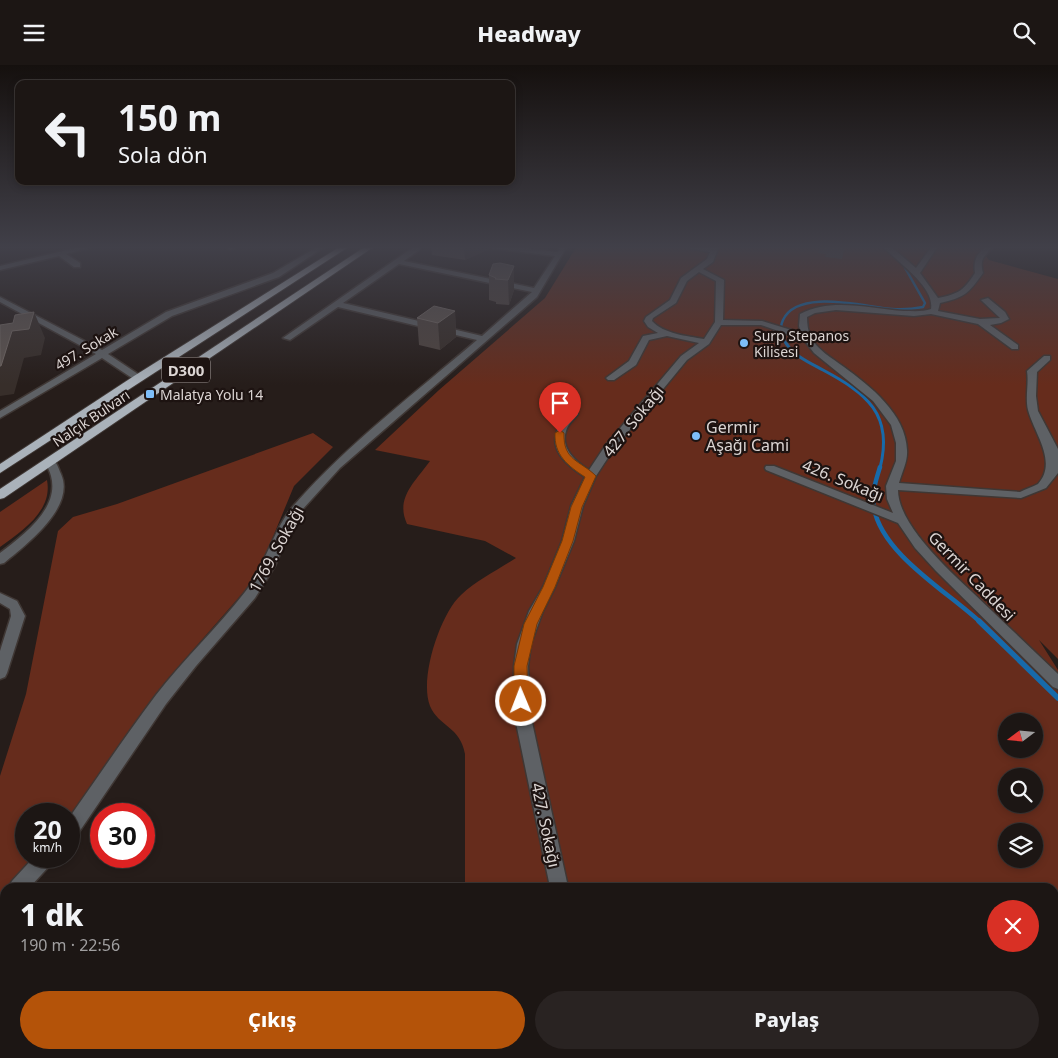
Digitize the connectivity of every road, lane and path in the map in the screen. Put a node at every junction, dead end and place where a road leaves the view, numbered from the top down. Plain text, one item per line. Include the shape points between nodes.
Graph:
1 (225, 292) edge
2 (273, 292) edge
3 (302, 292) edge
4 (353, 292) edge
5 (535, 292) edge
6 (678, 292) edge
7 (720, 292) edge
8 (927, 292) edge
9 (964, 292) edge
10 (0, 299) edge
11 (984, 299) dead end
12 (337, 303) junction
13 (934, 306) junction
14 (979, 321) junction
15 (719, 322) junction
16 (668, 333) junction
17 (286, 338) dead end
18 (807, 338) junction
19 (484, 339) junction
20 (706, 342) junction
21 (1015, 347) dead end
22 (102, 354) junction
23 (1047, 358) dead end
24 (138, 378) junction
25 (611, 378) dead end
26 (573, 414) dead end
27 (0, 415) edge
28 (50, 462) junction
29 (770, 468) dead end
30 (0, 469) edge
31 (591, 476) junction
32 (892, 486) junction
33 (0, 495) edge
34 (904, 521) junction
35 (0, 560) edge
36 (0, 598) edge
37 (0, 673) edge
38 (1058, 683) edge
39 (80, 816) edge
40 (36, 868) edge
41 (22, 883) edge
42 (558, 883) edge

1 - 22 street, 497. Sokak via 170,313
2 - 24 highway, Nalçık Bulvarı / D300
3 - 28 highway, Nalçık Bulvarı / D300
4 - 12 street
5 - 19 street, 1769. Sokağı
6 - 16 street via 673,301 648,323
7 - 15 street
8 - 13 street
9 - 13 street
10 - 22 street
11 - 14 street via 1005,319
12 - 17 street
12 - 19 street
13 - 14 street
13 - 18 street via 913,314 848,308 820,309 802,316
14 - 21 street
15 - 18 street via 762,323
15 - 20 street, 427. Sokağı
16 - 20 street
16 - 25 street via 646,338 633,363
18 - 32 street via 820,354 872,395 896,425 902,453
19 - 39 street, 1769. Sokağı via 336,466 297,508 269,566 250,595 161,700
20 - 31 street, 427. Sokağı via 684,359 609,448
22 - 24 street
22 - 27 street, 497. Sokak
23 - 32 street via 1032,371 1030,397 1033,411 1056,457 1053,472 1042,486 1021,495
24 - 30 highway, Nalçık Bulvarı / D300
26 - 31 street via 561,428 559,444 569,461
28 - 33 highway, Nalçık Bulvarı / D300
28 - 35 street via 58,483 51,509 36,529
29 - 34 street, 426. Sokağı
31 - 42 street, 427. Sokağı via 577,507 568,541 530,624 521,666 522,713
32 - 34 street, Germir Caddesi via 893,499
34 - 38 street, Germir Caddesi via 934,562
36 - 37 street via 12,603 18,615
40 - 41 street

